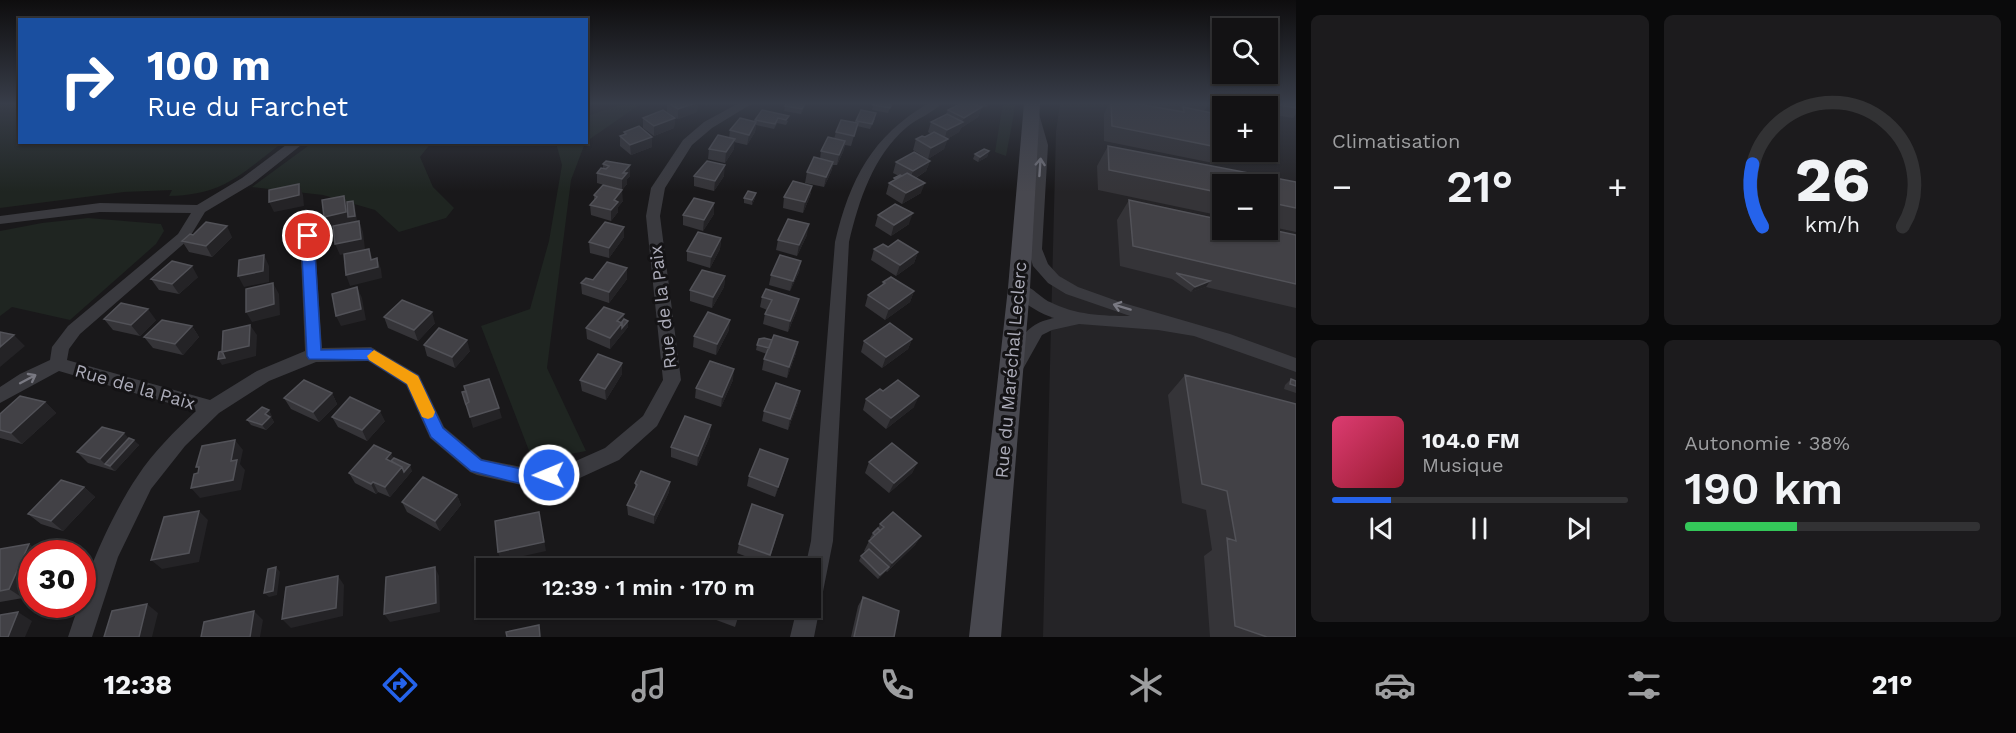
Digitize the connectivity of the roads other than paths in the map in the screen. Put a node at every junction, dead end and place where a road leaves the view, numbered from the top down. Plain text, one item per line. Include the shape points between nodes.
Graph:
1 (699, 133) edge
2 (895, 133) edge
3 (1030, 133) edge
4 (1039, 133) edge
5 (297, 144) edge
6 (200, 209) junction
7 (306, 213) dead end
8 (0, 220) edge
9 (1019, 288) junction
10 (1082, 318) junction
11 (1178, 326) junction
12 (315, 356) junction
13 (58, 364) junction
14 (1296, 365) edge
15 (1011, 373) junction
16 (0, 396) edge
17 (212, 408) junction
18 (818, 558) edge
19 (806, 618) edge
20 (80, 637) edge
21 (802, 637) edge
22 (985, 637) edge

1 - 12 street, Rue de la Paix via 687,143 658,188 653,216 672,380 650,421 612,454 571,473 526,477 477,466 437,432 413,380 371,354
2 - 18 street via 863,175 851,201 842,242
3 - 9 main road, Rue du Maréchal Leclerc
11 -> 4 street via 1067,290 1047,276 1036,260 1035,249 1042,145
5 - 6 street via 248,181
6 - 8 street via 89,206
6 - 13 street via 183,237 74,330 61,347
7 - 12 street
9 - 10 street via 1045,309
9 - 15 main road, Rue du Maréchal Leclerc
10 - 11 street
10 - 15 street via 1035,330
11 - 14 street
12 - 17 street, Rue de la Paix via 263,376
16 -> 13 street
13 - 17 street, Rue de la Paix
15 - 22 main road, Rue du Maréchal Leclerc
17 - 20 street, Rue de la Paix via 178,440 144,483 108,554
19 - 21 street

